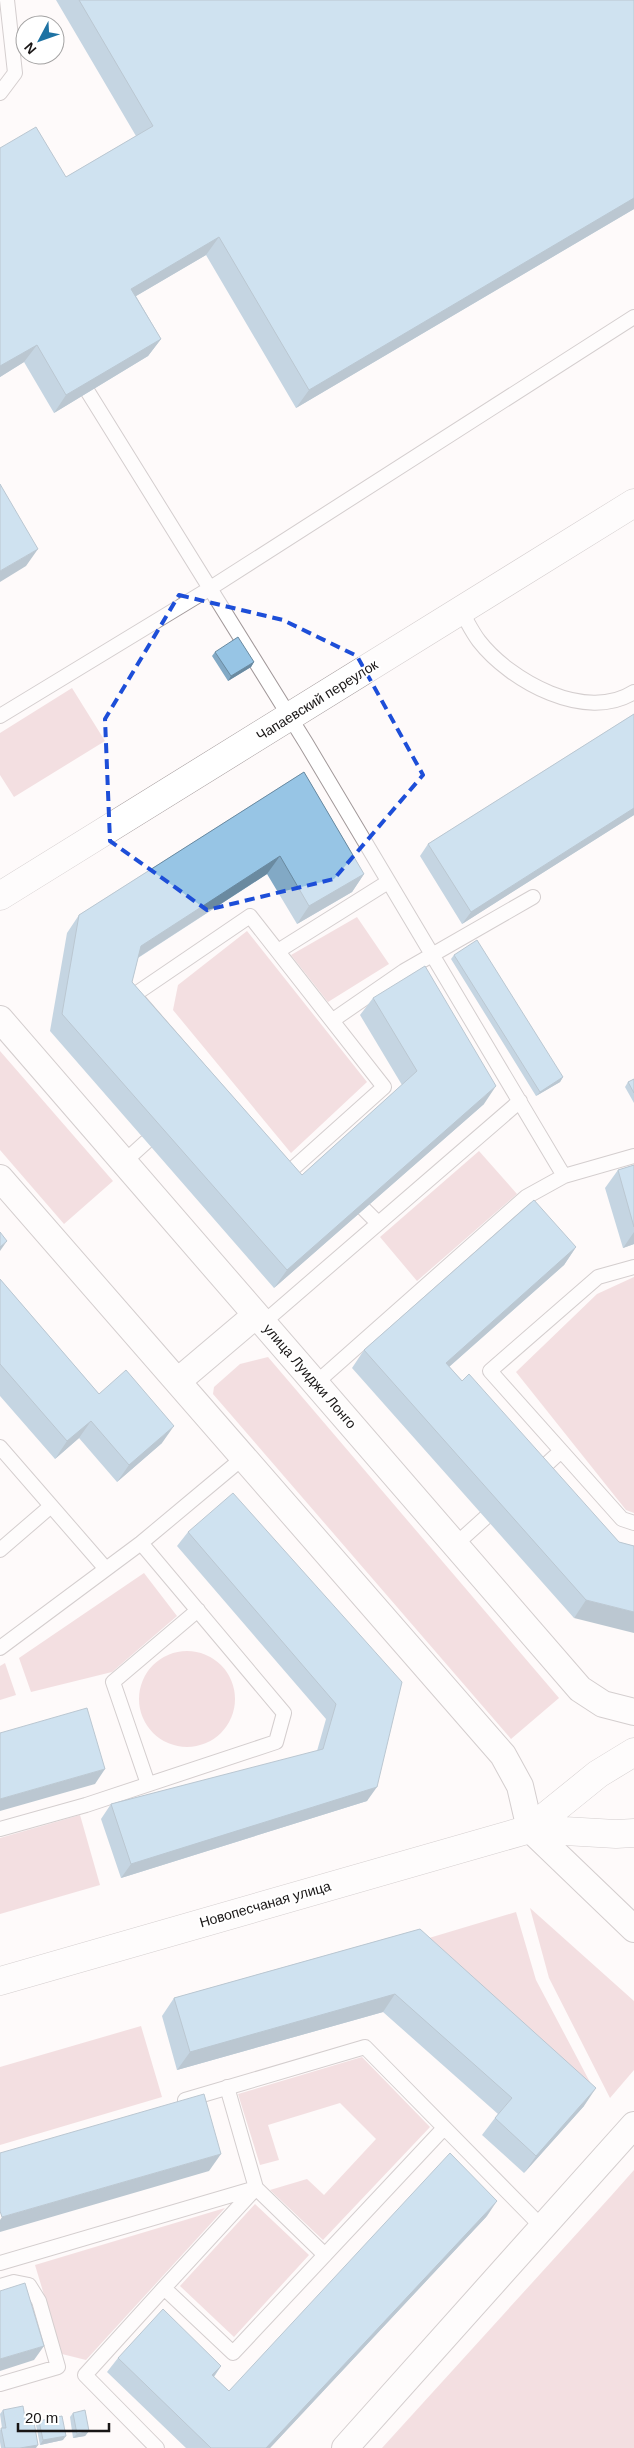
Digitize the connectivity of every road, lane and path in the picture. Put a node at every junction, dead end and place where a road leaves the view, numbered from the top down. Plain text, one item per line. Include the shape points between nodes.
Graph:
1 (7, 0) edge
2 (0, 93) edge
3 (634, 317) edge
4 (88, 392) edge
5 (634, 503) edge
6 (209, 589) junction
7 (461, 611) junction
8 (634, 692) edge
9 (0, 716) edge
10 (290, 718) junction
11 (388, 882) junction
12 (0, 896) edge
13 (533, 897) dead end
14 (278, 951) junction
15 (432, 954) junction
16 (0, 1019) edge
17 (333, 1020) junction
18 (520, 1101) junction
19 (146, 1142) dead end
20 (312, 1151) junction
21 (634, 1156) edge
22 (124, 1162) junction
23 (322, 1162) edge
24 (564, 1176) junction
25 (0, 1178) edge
26 (364, 1209) edge
27 (378, 1223) junction
28 (634, 1267) edge
29 (260, 1319) junction
30 (178, 1382) junction
31 (316, 1383) junction
32 (0, 1447) edge
33 (561, 1451) junction
34 (244, 1457) junction
35 (532, 1477) edge
36 (52, 1506) junction
37 (485, 1518) dead end
38 (634, 1523) edge
39 (142, 1543) junction
40 (454, 1545) junction
41 (0, 1550) edge
42 (106, 1569) junction
43 (198, 1610) junction
44 (0, 1648) edge
45 (634, 1712) edge
46 (634, 1752) edge
47 (148, 1784) junction
48 (0, 1829) edge
49 (530, 1829) junction
50 (634, 1833) edge
51 (634, 1929) edge
52 (0, 1981) edge
53 (227, 2087) junction
54 (175, 2103) edge
55 (634, 2125) edge
56 (444, 2128) junction
57 (256, 2188) junction
58 (543, 2228) junction
59 (325, 2255) junction
60 (0, 2263) edge
61 (0, 2286) edge
62 (164, 2288) junction
63 (0, 2384) edge
64 (157, 2448) edge
65 (344, 2448) edge

1 - 2 lane via 15,73
3 - 6 lane
4 - 6 lane
5 - 7 main road, Чапаевский переулок
6 - 9 lane
6 - 10 lane
7 - 8 lane via 479,641 512,673 546,692 581,703 622,700
7 - 10 main road, Чапаевский переулок
10 - 11 lane
10 - 12 main road, Чапаевский переулок
11 - 14 lane
11 - 15 lane
13 - 15 lane
14 - 17 lane
14 - 20 lane via 250,916 134,995 208,1089 288,1173
15 - 17 lane
15 - 18 lane
16 - 22 street, улица Луиджи Лонго
17 - 20 lane via 384,1087
18 - 24 lane
18 - 27 lane
19 - 22 lane
20 - 23 lane
21 - 24 lane
22 - 29 street, улица Луиджи Лонго
24 - 31 lane via 526,1197
25 - 30 street
26 - 27 lane
27 - 29 lane
28 - 33 lane via 598,1277 490,1371
29 - 30 street
29 - 31 street, улица Луиджи Лонго
30 - 34 street
31 - 40 street, улица Луиджи Лонго
32 - 36 lane
33 - 35 lane
33 - 38 lane via 622,1519
34 - 39 lane
34 - 49 street via 503,1755 520,1786
36 - 41 lane
36 - 42 lane
37 - 40 lane
39 - 42 lane
39 - 43 lane
40 - 45 street, улица Луиджи Лонго via 580,1689 604,1704
42 - 44 lane
43 - 47 lane via 113,1682
43 - 47 lane via 284,1713 276,1742
46 - 49 main road, Новопесчаная улица via 598,1774
47 - 48 lane
49 - 50 main road, Новопесчаная улица
49 - 51 street
49 - 52 main road, Новопесчаная улица
53 - 54 lane
53 - 56 lane via 365,2047
53 - 57 lane
55 - 58 street
56 - 58 lane
56 - 59 lane
57 - 59 lane
57 - 60 lane
57 - 62 lane
58 - 65 street
59 - 62 lane via 233,2353
61 - 63 lane via 14,2282 29,2285 39,2301 58,2367
62 - 64 lane via 84,2375

